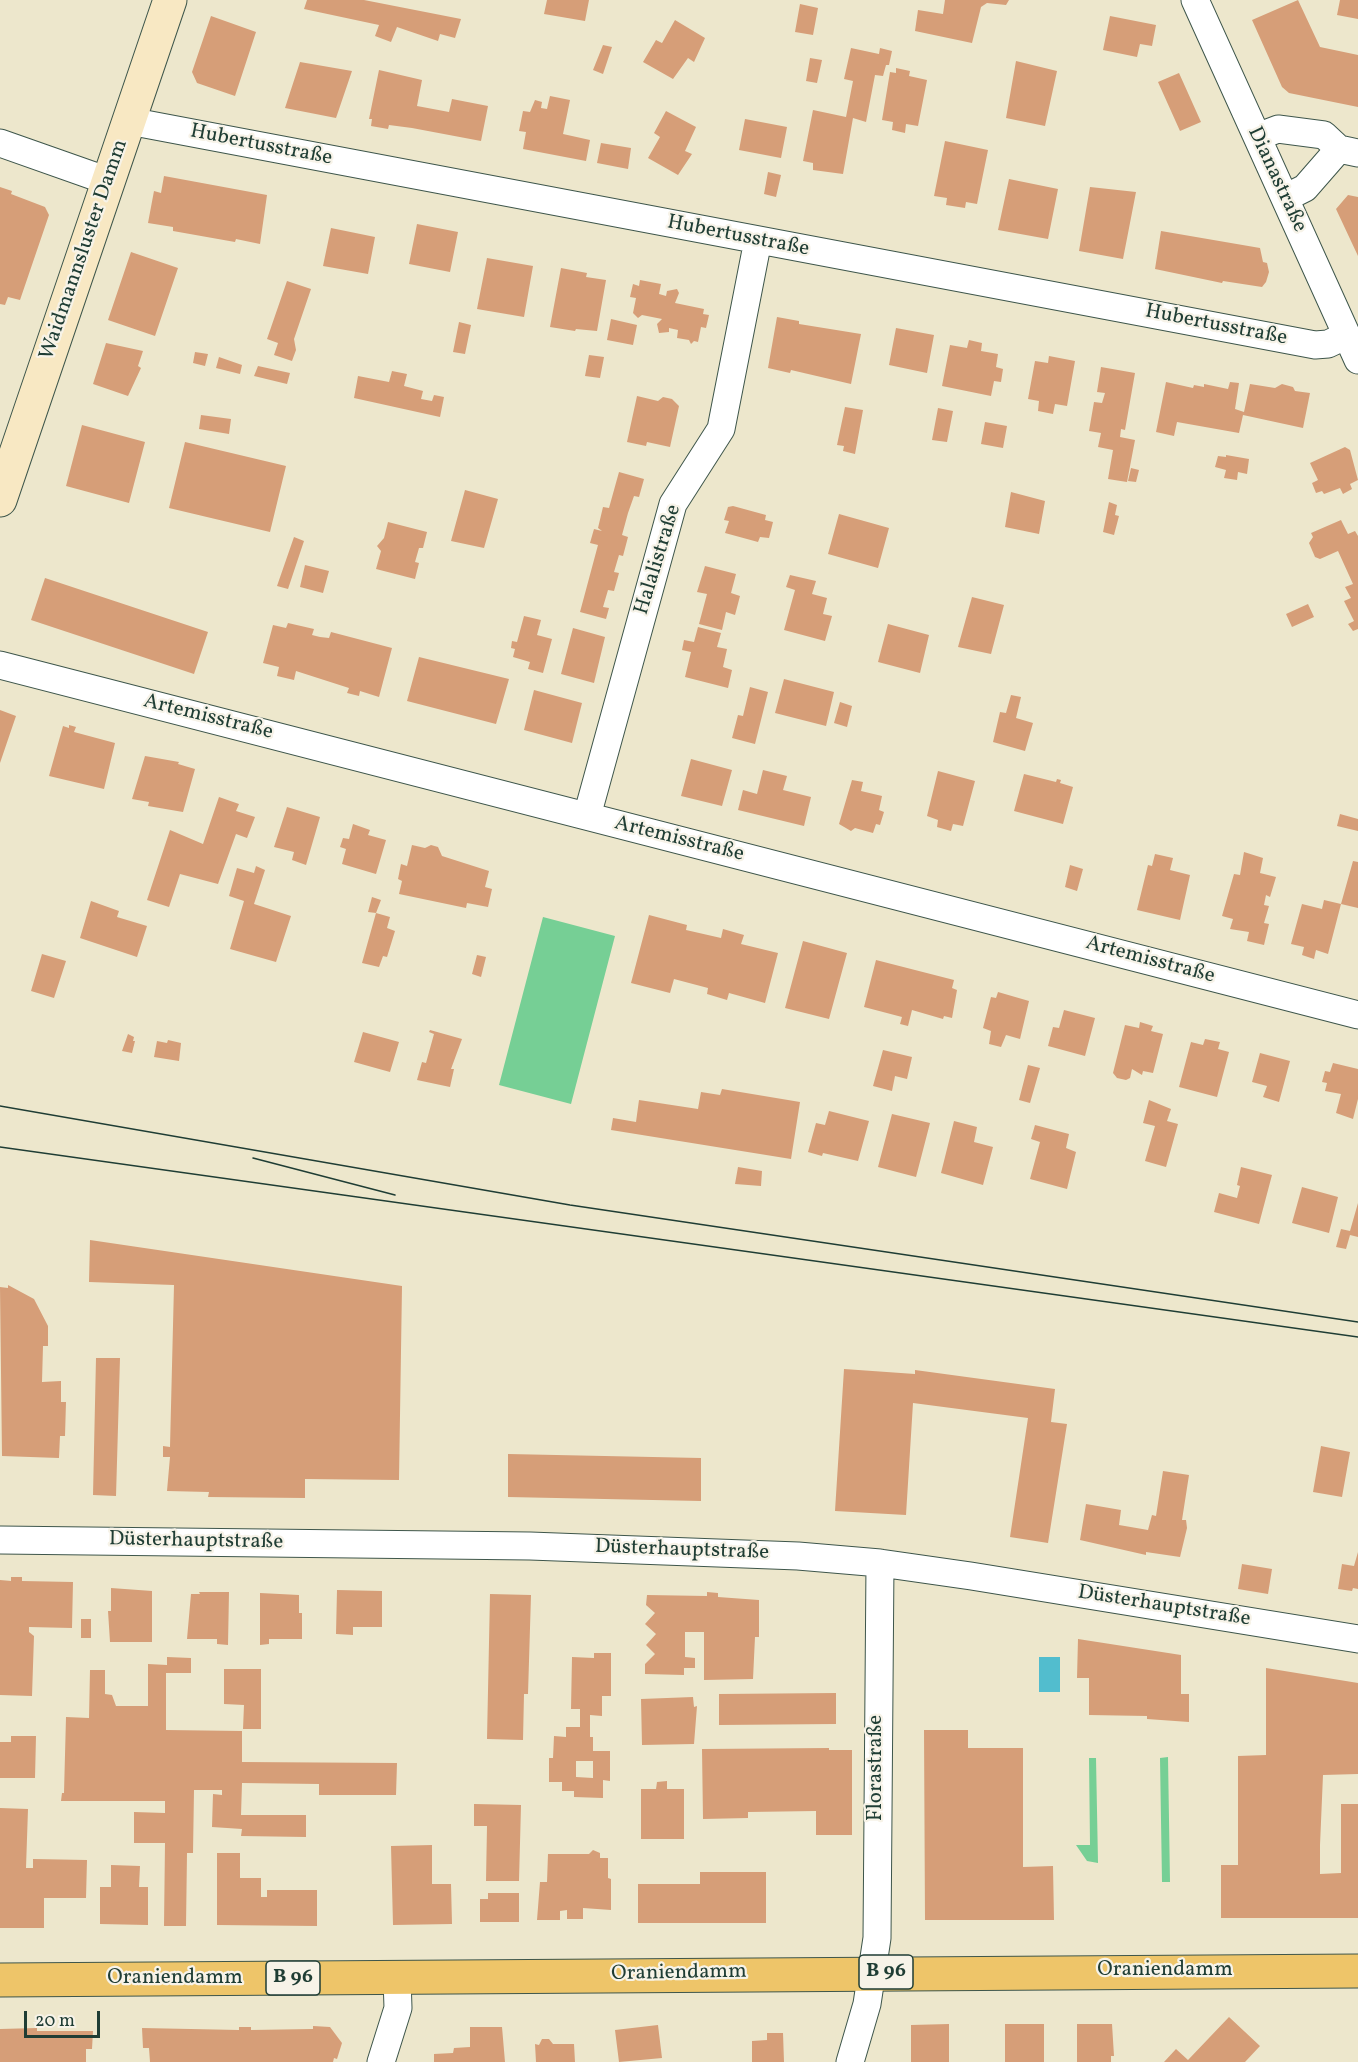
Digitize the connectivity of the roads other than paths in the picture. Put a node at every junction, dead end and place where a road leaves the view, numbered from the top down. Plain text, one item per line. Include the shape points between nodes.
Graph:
1 (170, 0) edge
2 (1195, 0) edge
3 (129, 121) junction
4 (1257, 137) junction
5 (0, 143) edge
6 (1348, 151) edge
7 (108, 181) junction
8 (1285, 198) junction
9 (758, 240) junction
10 (1347, 335) junction
11 (1358, 360) edge
12 (0, 500) edge
13 (0, 665) edge
14 (587, 816) junction
15 (1358, 1015) edge
16 (0, 1540) edge
17 (880, 1563) junction
18 (1358, 1639) edge
19 (1358, 1971) edge
20 (872, 1972) junction
21 (396, 1978) junction
22 (0, 1980) edge
23 (381, 2062) edge
24 (850, 2062) edge

1 - 3 main road, Waidmannsluster Damm
2 - 4 street, Dianastraße
3 - 7 main road, Waidmannsluster Damm
3 - 9 street, Hubertusstraße
4 - 6 street via 1278,129 1324,135
4 - 8 street, Dianastraße
5 - 7 street
6 - 8 street via 1305,188
7 - 12 main road, Waidmannsluster Damm
8 - 10 street, Dianastraße
9 - 10 street, Hubertusstraße via 1315,345
9 - 14 street, Halalistraße via 721,429 673,504
10 - 11 street, Dianastraße
13 - 14 street, Artemisstraße
14 - 15 street, Artemisstraße
16 - 17 street, Düsterhauptstraße via 530,1546 714,1551
17 - 18 street, Düsterhauptstraße
17 - 20 street, Florastraße via 877,1938
19 - 20 main road, Oraniendamm / B 96
20 - 21 main road, Oraniendamm / B 96
20 - 24 street, Florastraße
21 - 22 main road, Oraniendamm / B 96
21 - 23 street via 398,2008

